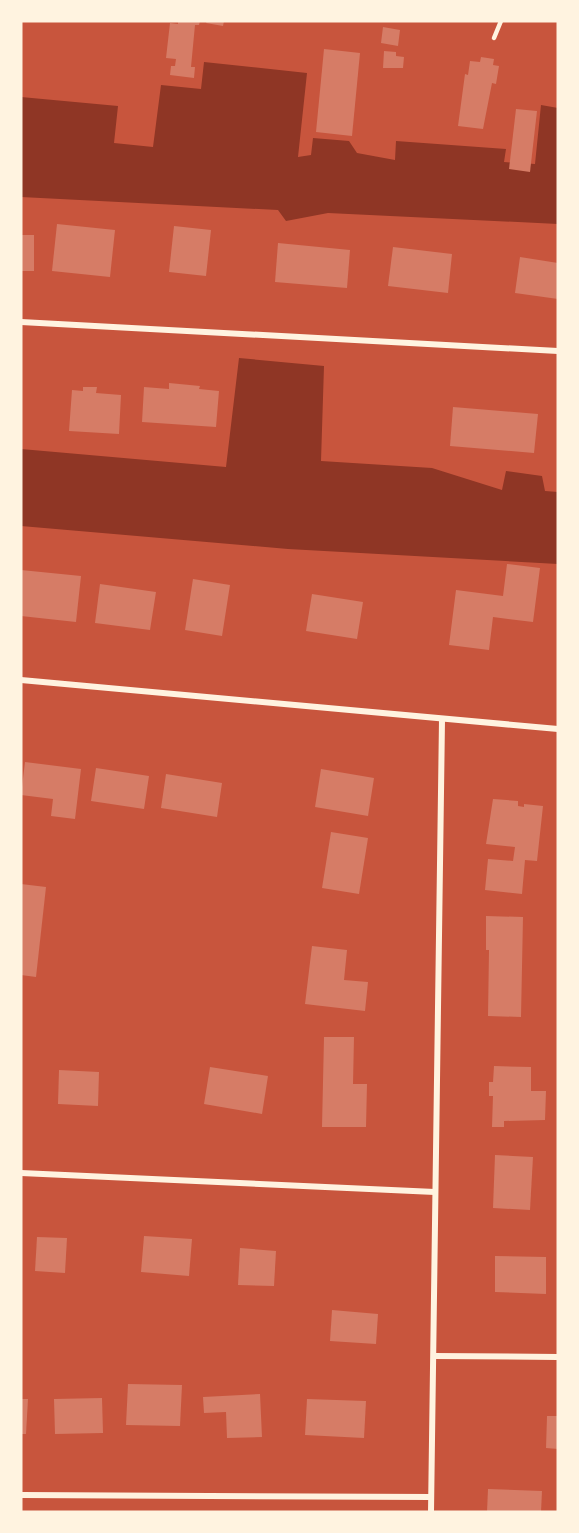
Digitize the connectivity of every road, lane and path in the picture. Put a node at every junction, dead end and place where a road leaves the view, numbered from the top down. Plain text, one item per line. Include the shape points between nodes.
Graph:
1 (501, 21) edge
2 (494, 38) dead end
3 (21, 322) edge
4 (558, 351) edge
5 (21, 680) edge
6 (442, 720) junction
7 (558, 729) edge
8 (21, 1173) edge
9 (435, 1192) junction
10 (434, 1356) junction
11 (558, 1357) edge
12 (21, 1495) edge
13 (431, 1497) junction
14 (431, 1512) edge

1 - 2 lane
3 - 4 street
5 - 6 street
6 - 7 street
6 - 9 street
8 - 9 street
9 - 10 street
10 - 11 street
10 - 13 street
12 - 13 street
13 - 14 street

